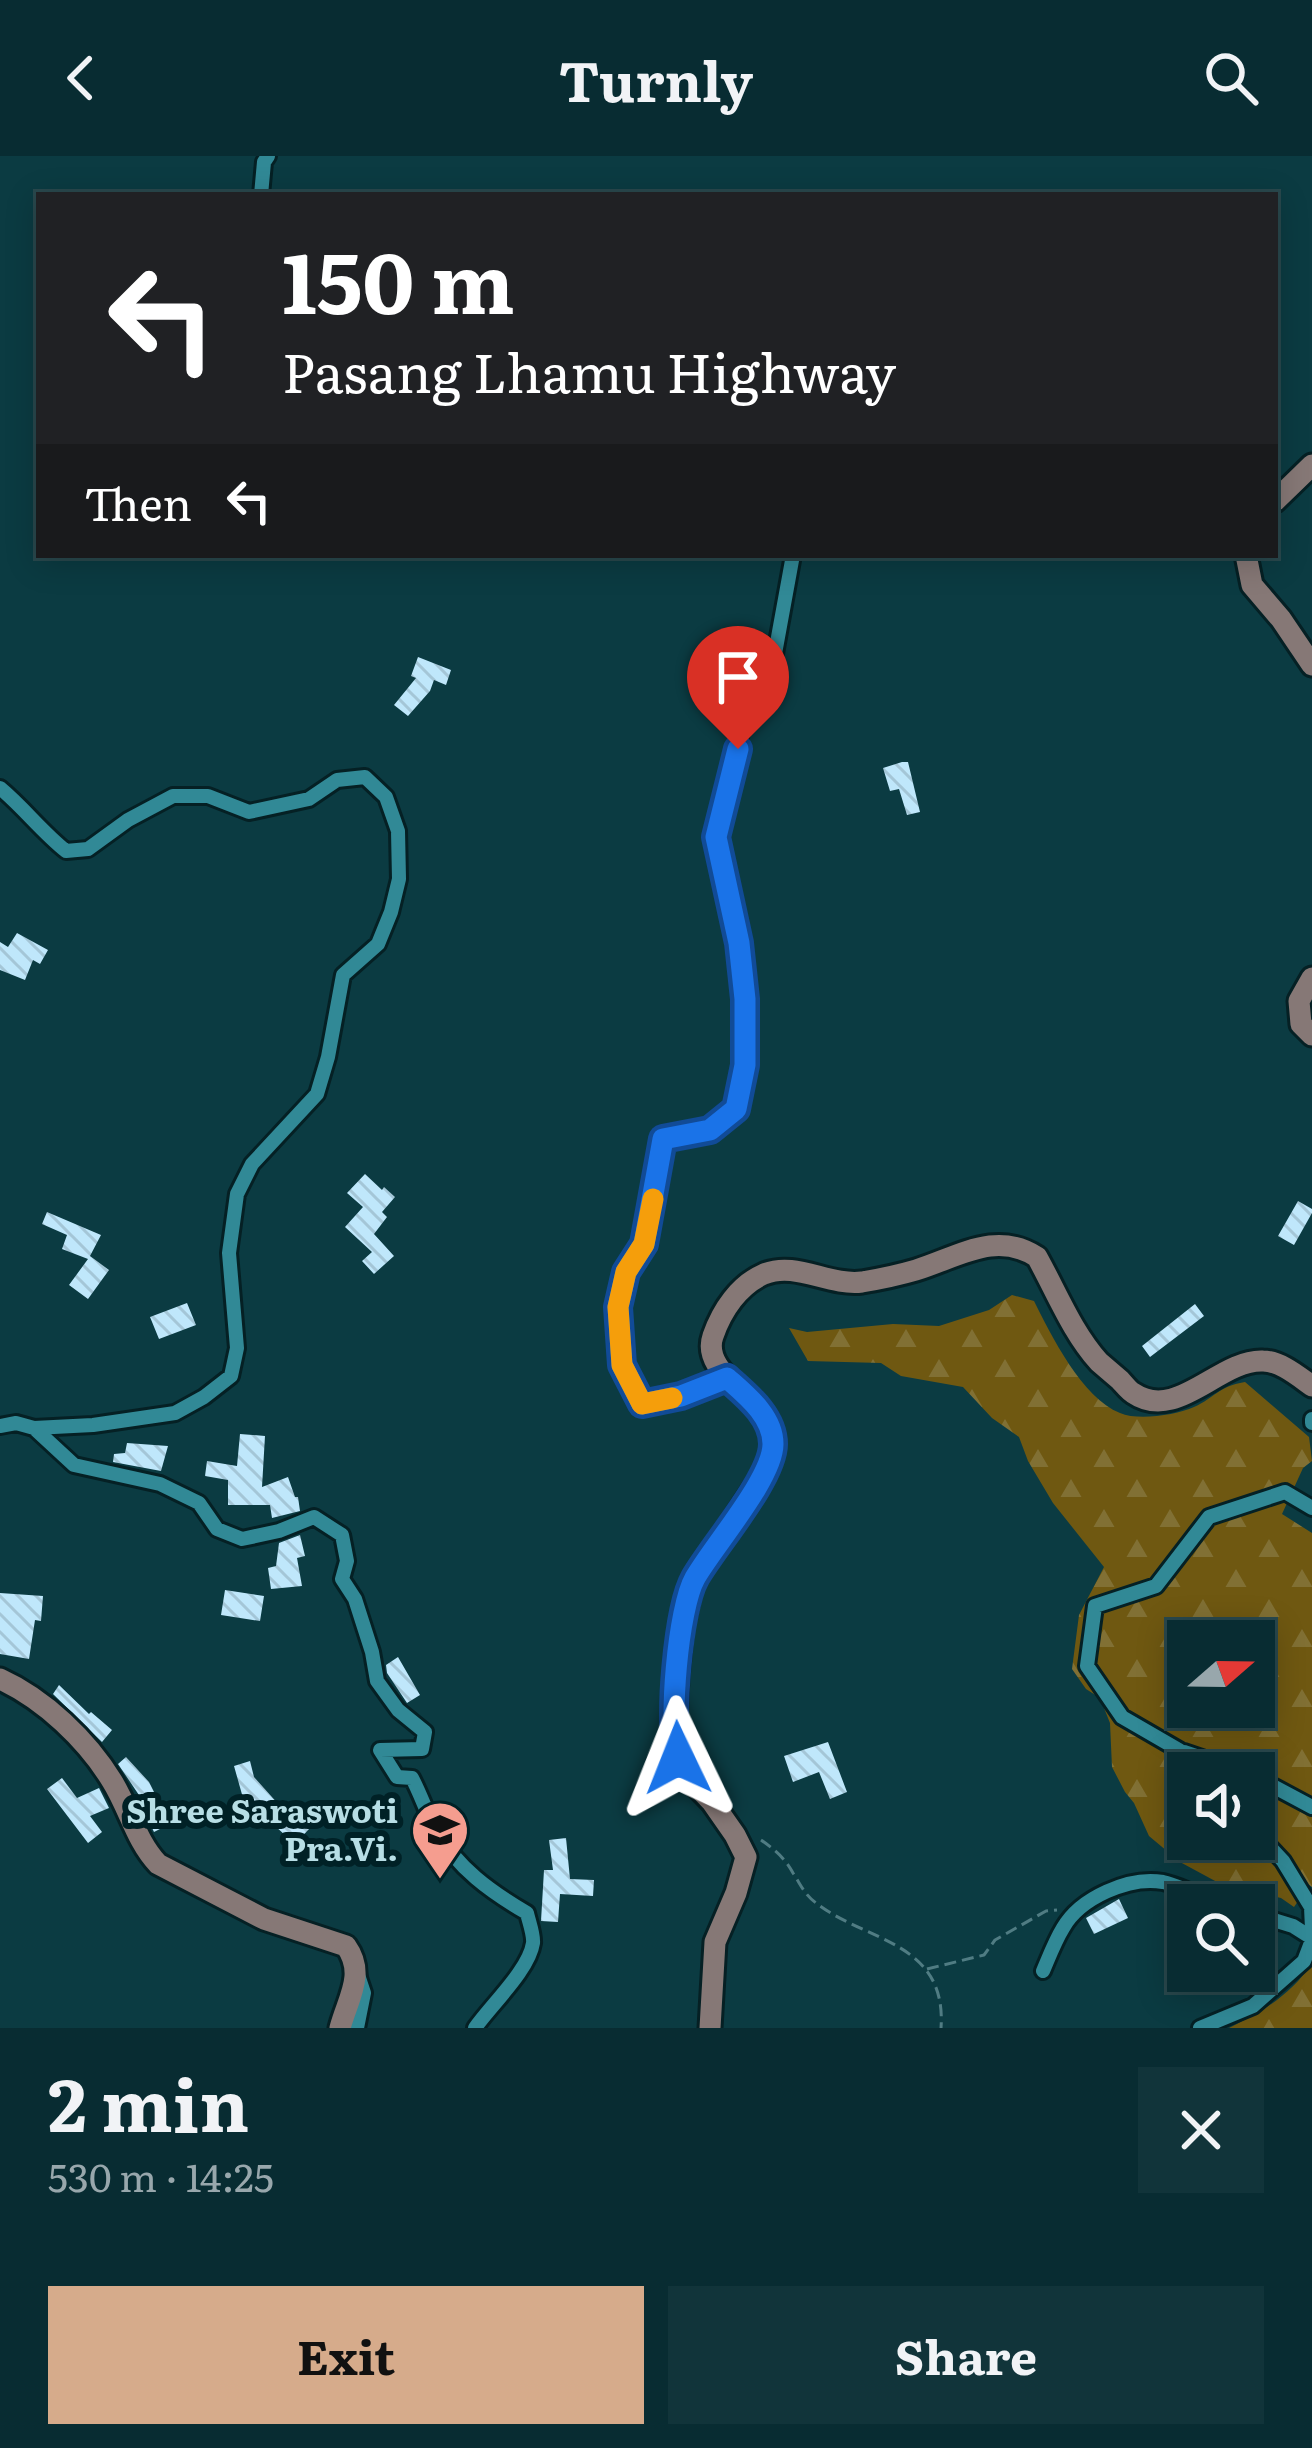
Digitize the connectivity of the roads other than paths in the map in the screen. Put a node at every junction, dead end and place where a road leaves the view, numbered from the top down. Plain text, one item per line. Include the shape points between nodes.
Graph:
1 (268, 156) edge
2 (261, 192) edge
3 (1312, 465) edge
4 (1278, 498) edge
5 (793, 558) edge
6 (1247, 558) edge
7 (1312, 665) edge
8 (0, 788) edge
9 (1312, 978) edge
10 (1312, 1035) edge
11 (727, 1378) junction
12 (1312, 1386) edge
13 (0, 1426) edge
14 (34, 1429) junction
15 (1312, 1508) edge
16 (0, 1679) edge
17 (1179, 1750) joint
18 (1185, 1752) edge
19 (1275, 1787) edge
20 (1312, 1807) edge
21 (1275, 1852) edge
22 (1167, 1884) edge
23 (1275, 1920) edge
24 (1312, 1929) edge
25 (1312, 1939) edge
26 (1042, 1971) dead end
27 (358, 1975) junction
28 (340, 2028) edge
29 (357, 2028) edge
30 (475, 2028) edge
31 (710, 2028) edge
32 (1200, 2028) edge

1 - 2 street
3 - 4 main road
5 - 11 street via 770,681 745,716 716,837 745,999 736,1109 710,1130 663,1139 644,1244 618,1307 622,1365 642,1404
6 - 7 main road via 1252,585
8 - 14 street via 66,851 88,849 173,796 208,796 249,812 364,778 386,796 398,831 391,912 378,944 343,975 317,1094 252,1164 238,1194 229,1252 231,1376 175,1413
9 - 10 main road via 1299,1001 1300,1024
11 - 12 main road via 710,1340 736,1292 766,1273 793,1269 865,1281 992,1244 1037,1257 1079,1336 1132,1393 1173,1399 1258,1360
11 - 31 main road via 752,1401 773,1441 767,1469 692,1583 682,1626 674,1743 684,1773 746,1857 715,1942
13 - 14 street
14 - 30 street via 74,1465 160,1484 242,1539 314,1517 342,1535 342,1579 377,1681 424,1732 422,1749 380,1750 397,1777 412,1778 436,1831 468,1870 527,1913 533,1942 518,1978
15 - 17 street via 1285,1492 1209,1516 1156,1586 1095,1606 1087,1666 1122,1717
16 - 27 main road via 89,1749 158,1864 264,1919 346,1946
17 - 18 street
19 - 20 street
21 - 24 street via 1311,1907
22 - 26 street via 1131,1884 1079,1908
23 - 25 street
25 - 32 street via 1304,1961 1253,2006
27 - 28 main road
27 - 29 street via 364,1994

